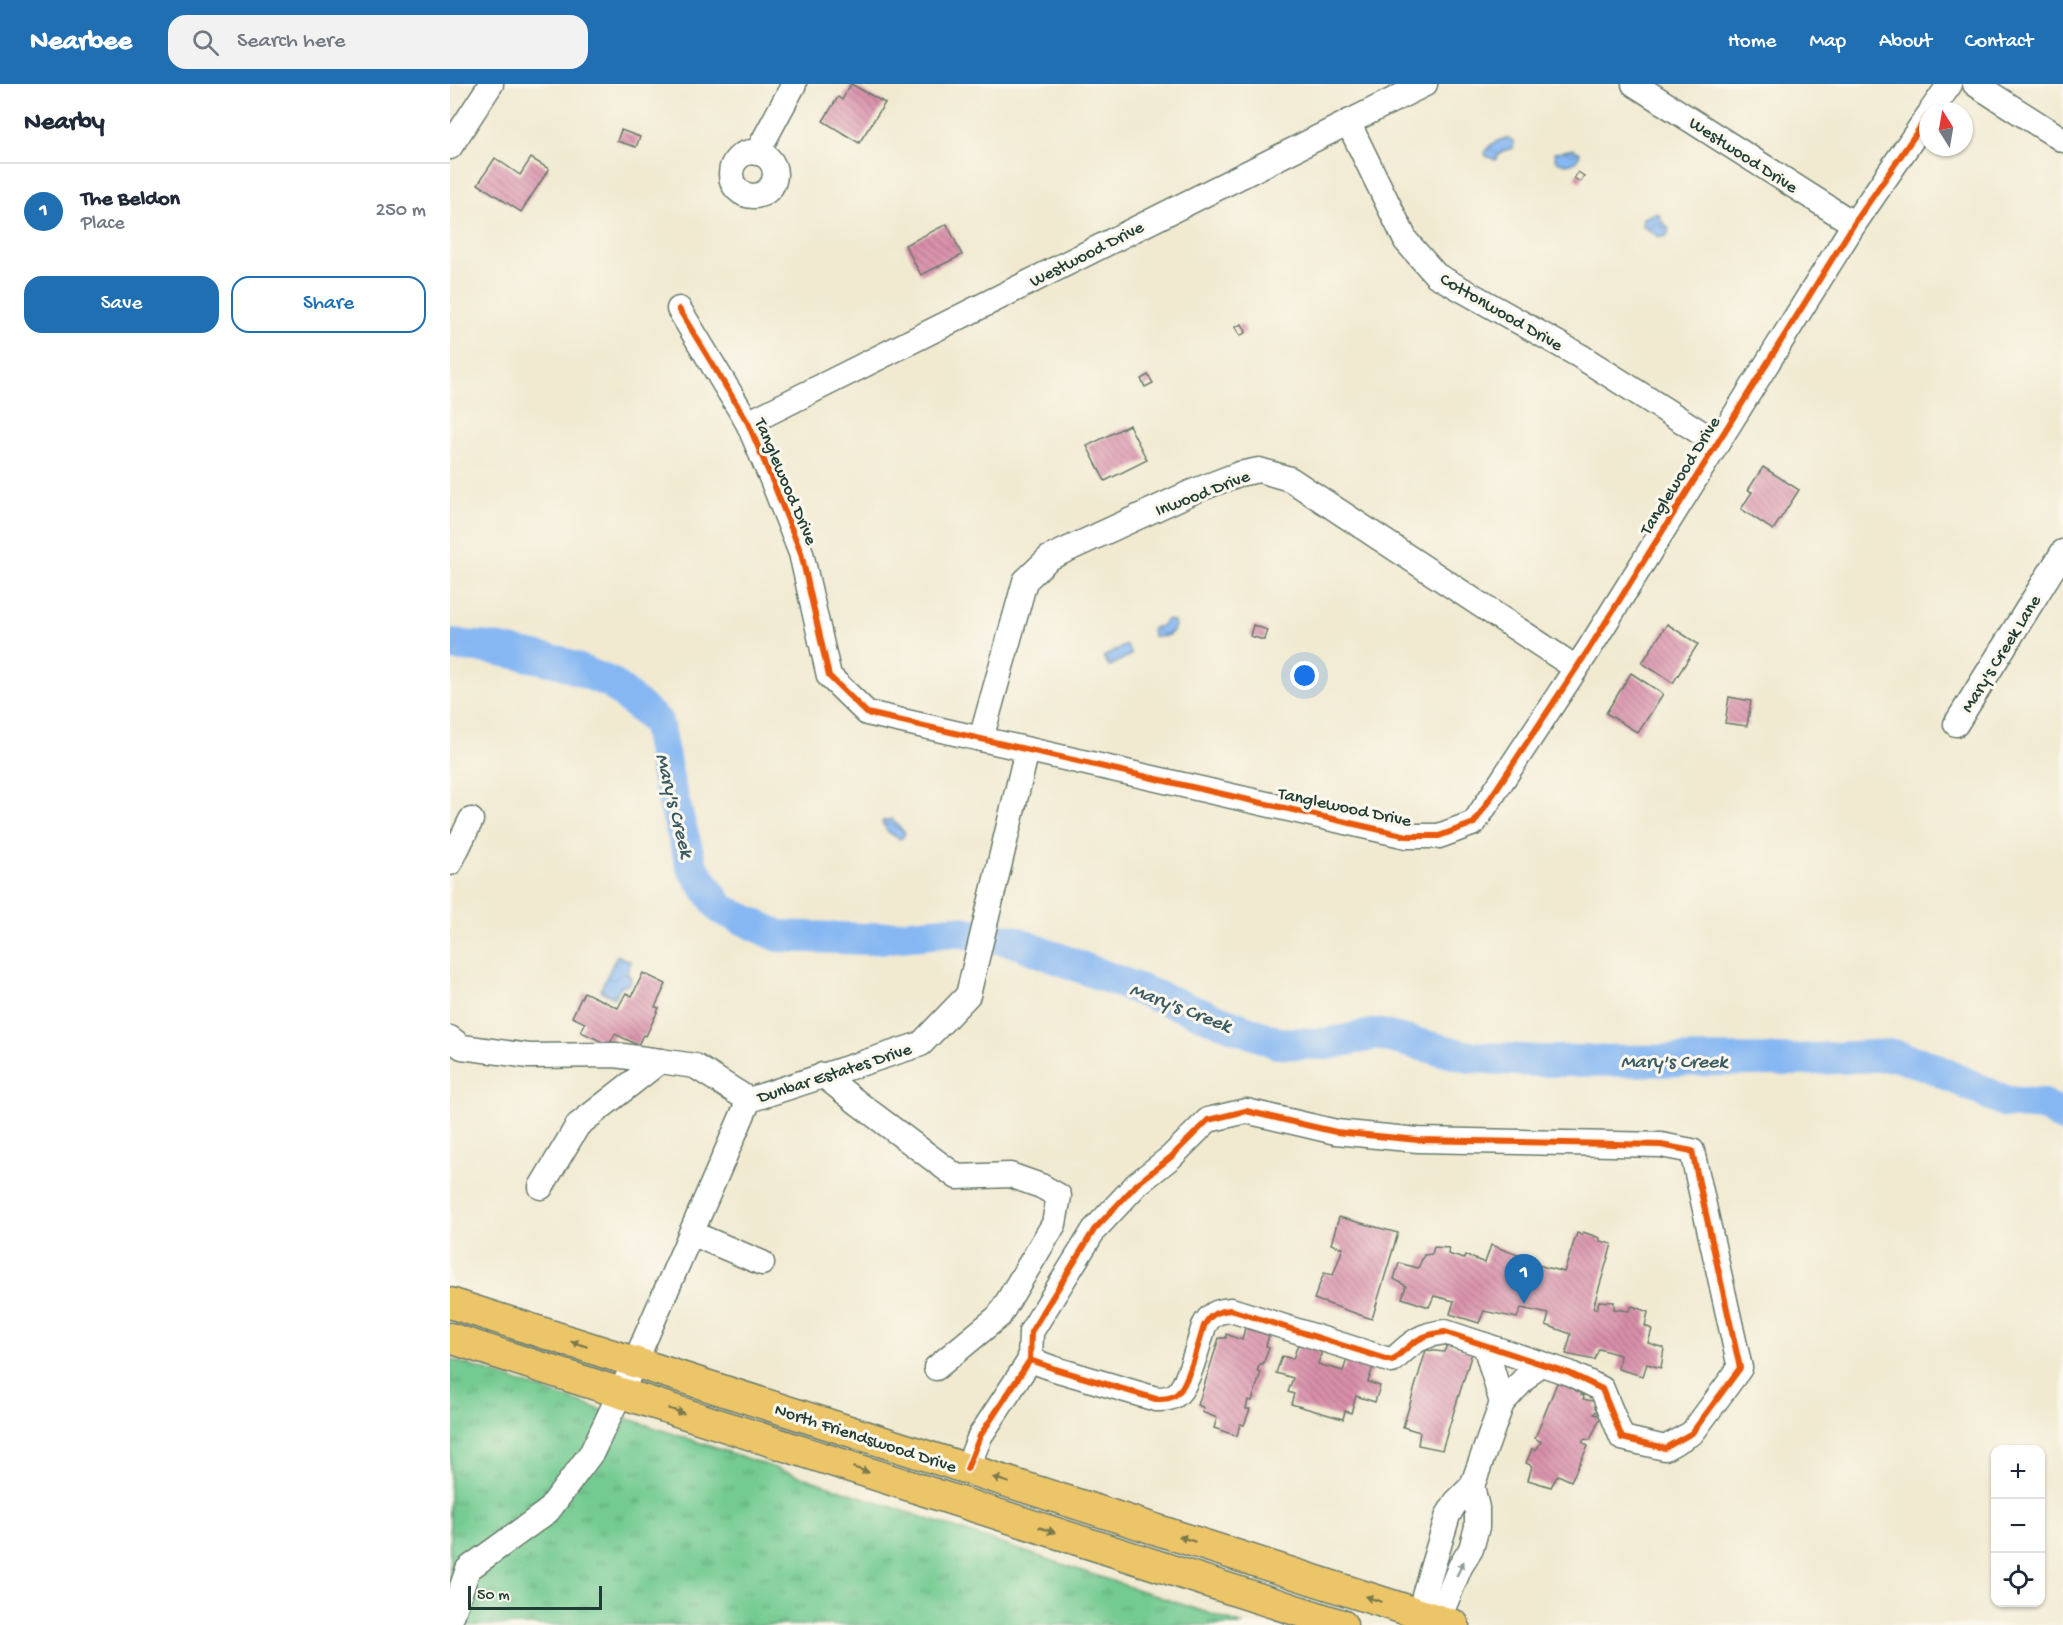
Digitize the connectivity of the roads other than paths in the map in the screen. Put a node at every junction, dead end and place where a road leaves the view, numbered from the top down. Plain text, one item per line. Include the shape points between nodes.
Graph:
1 (490, 84) edge
2 (794, 84) edge
3 (1425, 84) edge
4 (1634, 84) edge
5 (1950, 84) edge
6 (1975, 84) edge
7 (1937, 102) edge
8 (457, 119) edge
9 (1348, 122) junction
10 (1919, 129) edge
11 (2063, 140) edge
12 (450, 147) edge
13 (757, 153) dead end
14 (1854, 224) junction
15 (679, 309) dead end
16 (748, 423) junction
17 (1717, 443) junction
18 (2063, 552) edge
19 (1576, 668) junction
20 (1956, 724) dead end
21 (981, 739) junction
22 (1027, 750) junction
23 (471, 820) dead end
24 (450, 863) edge
25 (450, 1038) edge
26 (660, 1061) junction
27 (823, 1075) junction
28 (749, 1100) junction
29 (541, 1187) dead end
30 (692, 1233) junction
31 (762, 1263) dead end
32 (450, 1303) edge
33 (450, 1338) edge
34 (1485, 1345) junction
35 (1030, 1360) junction
36 (635, 1362) junction
37 (1539, 1363) junction
38 (936, 1368) dead end
39 (620, 1393) junction
40 (1502, 1403) junction
41 (967, 1469) junction
42 (1472, 1486) junction
43 (450, 1622) edge
44 (1436, 1622) edge
45 (1342, 1625) edge

1 - 8 street
2 - 13 street
3 - 9 street, Westwood Drive
4 - 14 street, Westwood Drive
5 - 7 street
6 - 11 street
8 - 12 street
9 - 16 street, Westwood Drive
9 - 17 street, Cottonwood Drive via 1406,241 1436,275 1580,356
10 - 14 street, Tanglewood Drive
14 - 17 street, Tanglewood Drive
15 - 16 street, Tanglewood Drive
16 - 21 street, Tanglewood Drive via 801,553 829,676 867,713
17 - 19 street, Tanglewood Drive
18 - 20 street, Mary's Creek Lane
19 - 21 street, Inwood Drive via 1290,479 1259,470 1192,492 1049,558 1025,581
19 - 22 street, Tanglewood Drive via 1474,823 1439,836 1407,836
21 - 22 street, Tanglewood Drive
22 - 27 street, Dunbar Estates Drive via 968,995 921,1044
23 - 24 street
25 - 26 street via 462,1047 529,1056 615,1055
26 - 28 street via 695,1066
26 - 29 street via 578,1125
27 - 28 street, Dunbar Estates Drive
27 - 38 street via 957,1177 1010,1175 1059,1196 1054,1224 999,1316
28 - 30 street, Dunbar Estates Drive
30 - 31 street
30 - 36 street, Dunbar Estates Drive
36 -> 32 main road, North Friendswood Drive
33 - 39 main road, North Friendswood Drive
34 - 35 street via 1445,1332 1428,1334 1392,1361 1232,1310 1219,1311 1208,1318 1184,1385 1168,1399 1156,1399
34 - 37 street
34 - 40 street
35 - 37 street via 1031,1332 1094,1230 1137,1184 1208,1120 1246,1111 1336,1132 1418,1140 1661,1145 1692,1151 1740,1368 1692,1433 1665,1448 1622,1438 1602,1389
35 - 41 street via 980,1436
36 - 39 street, Dunbar Estates Drive
36 - 41 main road, North Friendswood Drive
37 - 40 street
39 - 43 street, Dunbar Estates Drive via 592,1452 548,1511 468,1569
39 -> 45 main road, North Friendswood Drive
40 - 42 street
44 -> 41 main road, North Friendswood Drive
44 -> 42 street via 1471,1549 1477,1527
42 - 44 street via 1448,1515 1424,1595

